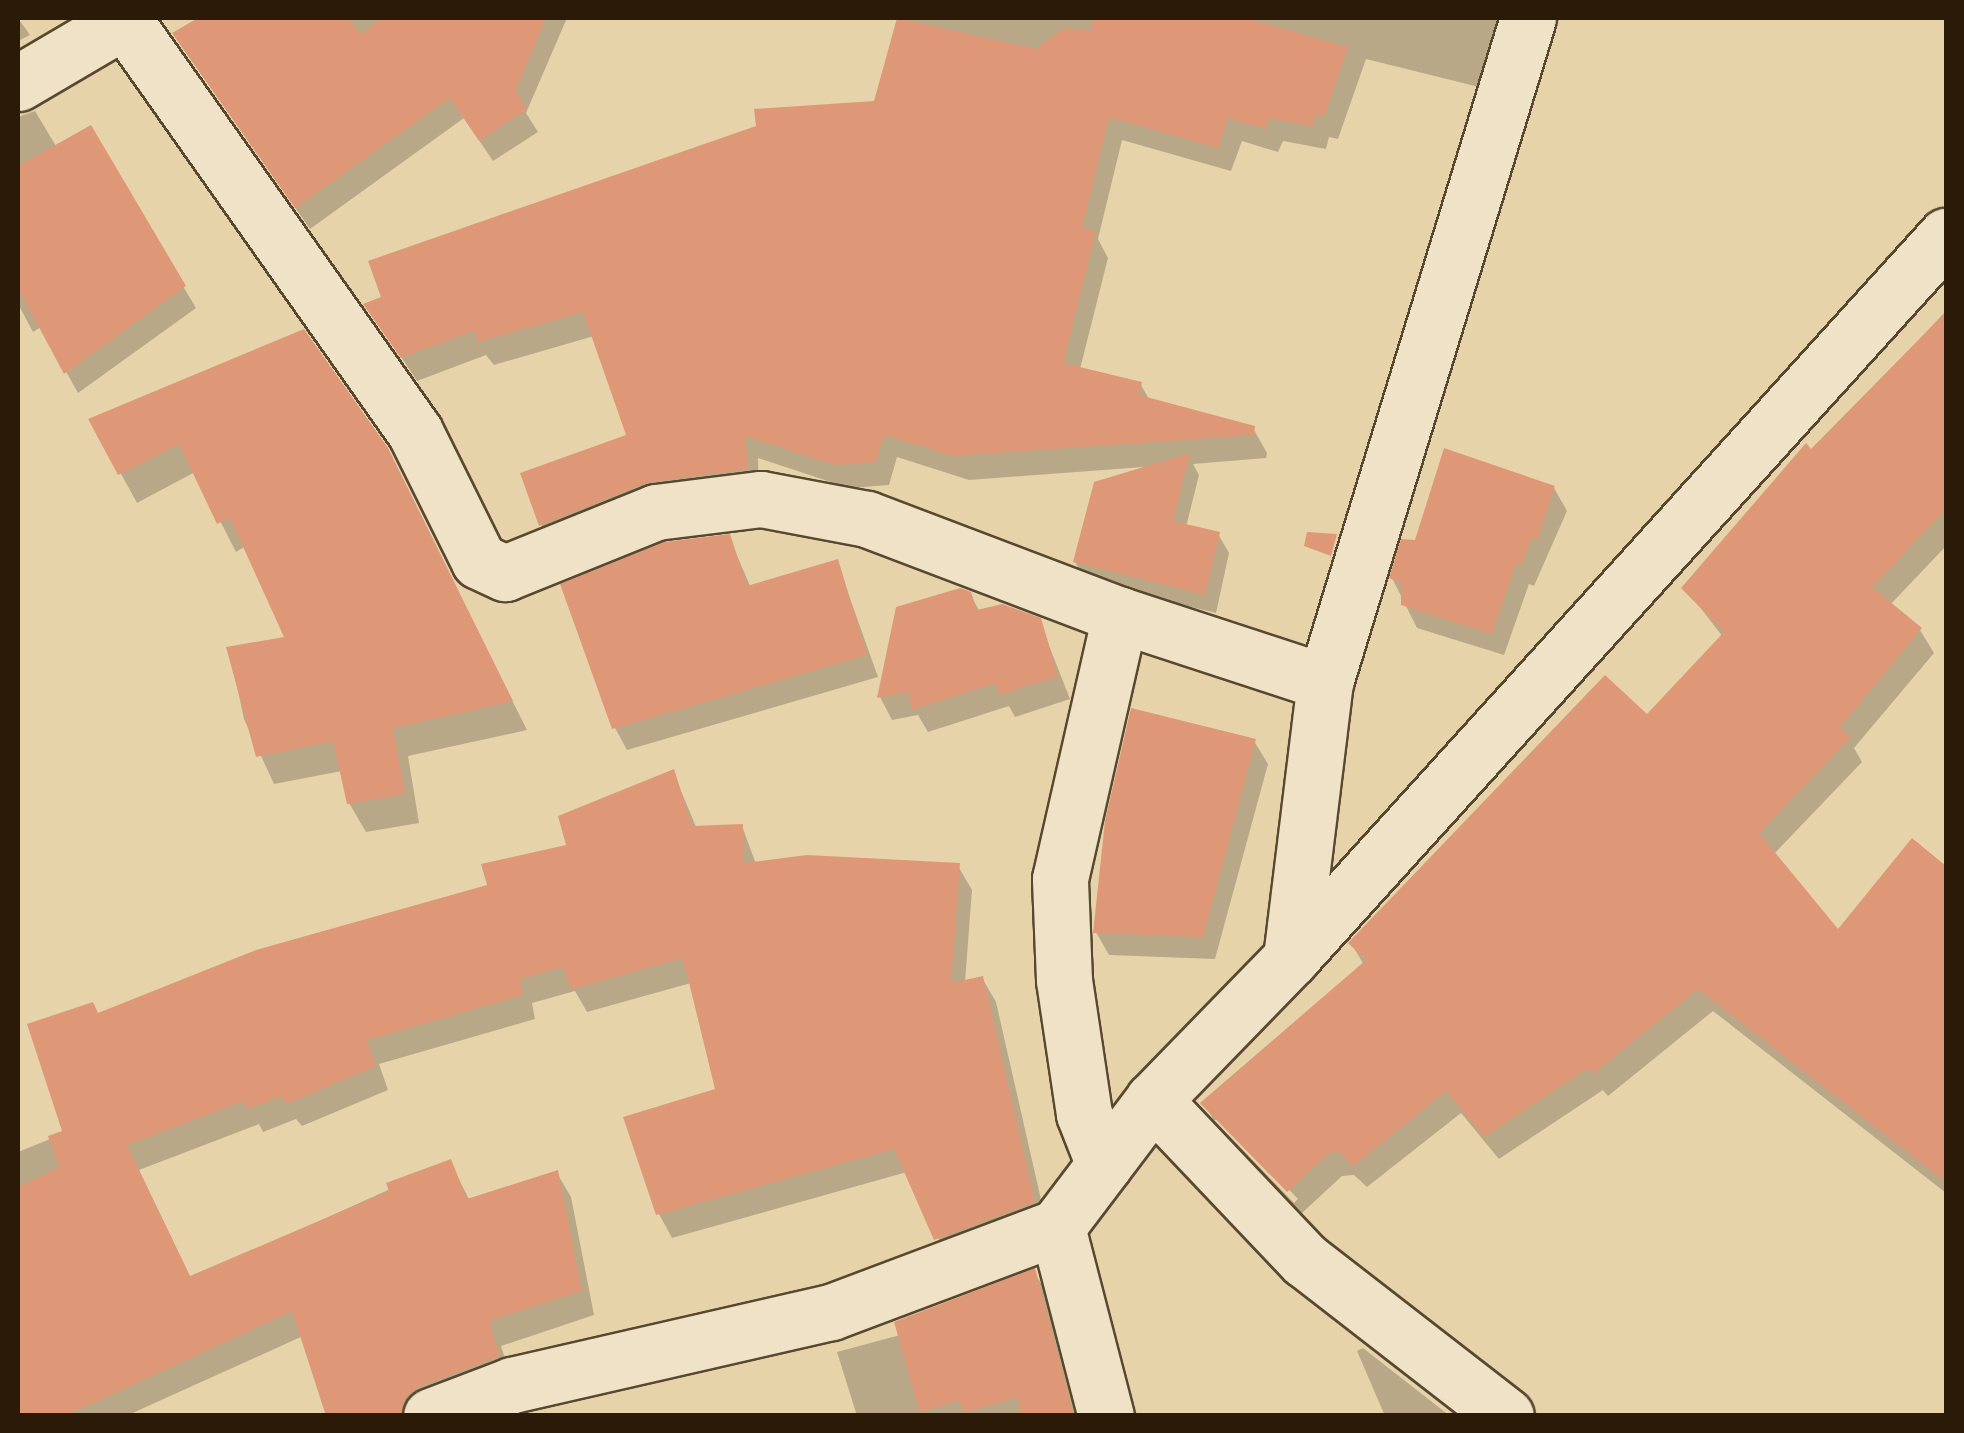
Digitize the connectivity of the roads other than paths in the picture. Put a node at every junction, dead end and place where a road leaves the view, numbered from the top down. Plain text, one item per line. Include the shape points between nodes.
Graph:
1 (1528, 18) edge
2 (127, 19) edge
3 (18, 84) edge
4 (1946, 236) edge
5 (1120, 615) junction
6 (1325, 682) junction
7 (1291, 958) junction
8 (1154, 1100) junction
9 (1104, 1166) junction
10 (1057, 1227) junction
11 (431, 1416) edge
12 (1106, 1416) edge
13 (1506, 1416) edge

1 - 6 street
2 - 3 street
2 - 5 street via 415,432 478,560 504,573 656,512 761,499 867,519
4 - 7 street
5 - 6 street
5 - 9 street via 1060,879 1064,980 1081,1094
6 - 7 street
7 - 8 street
8 - 9 street
8 - 13 street via 1305,1260
9 - 10 street
10 - 11 street via 831,1312 512,1384
10 - 12 street

